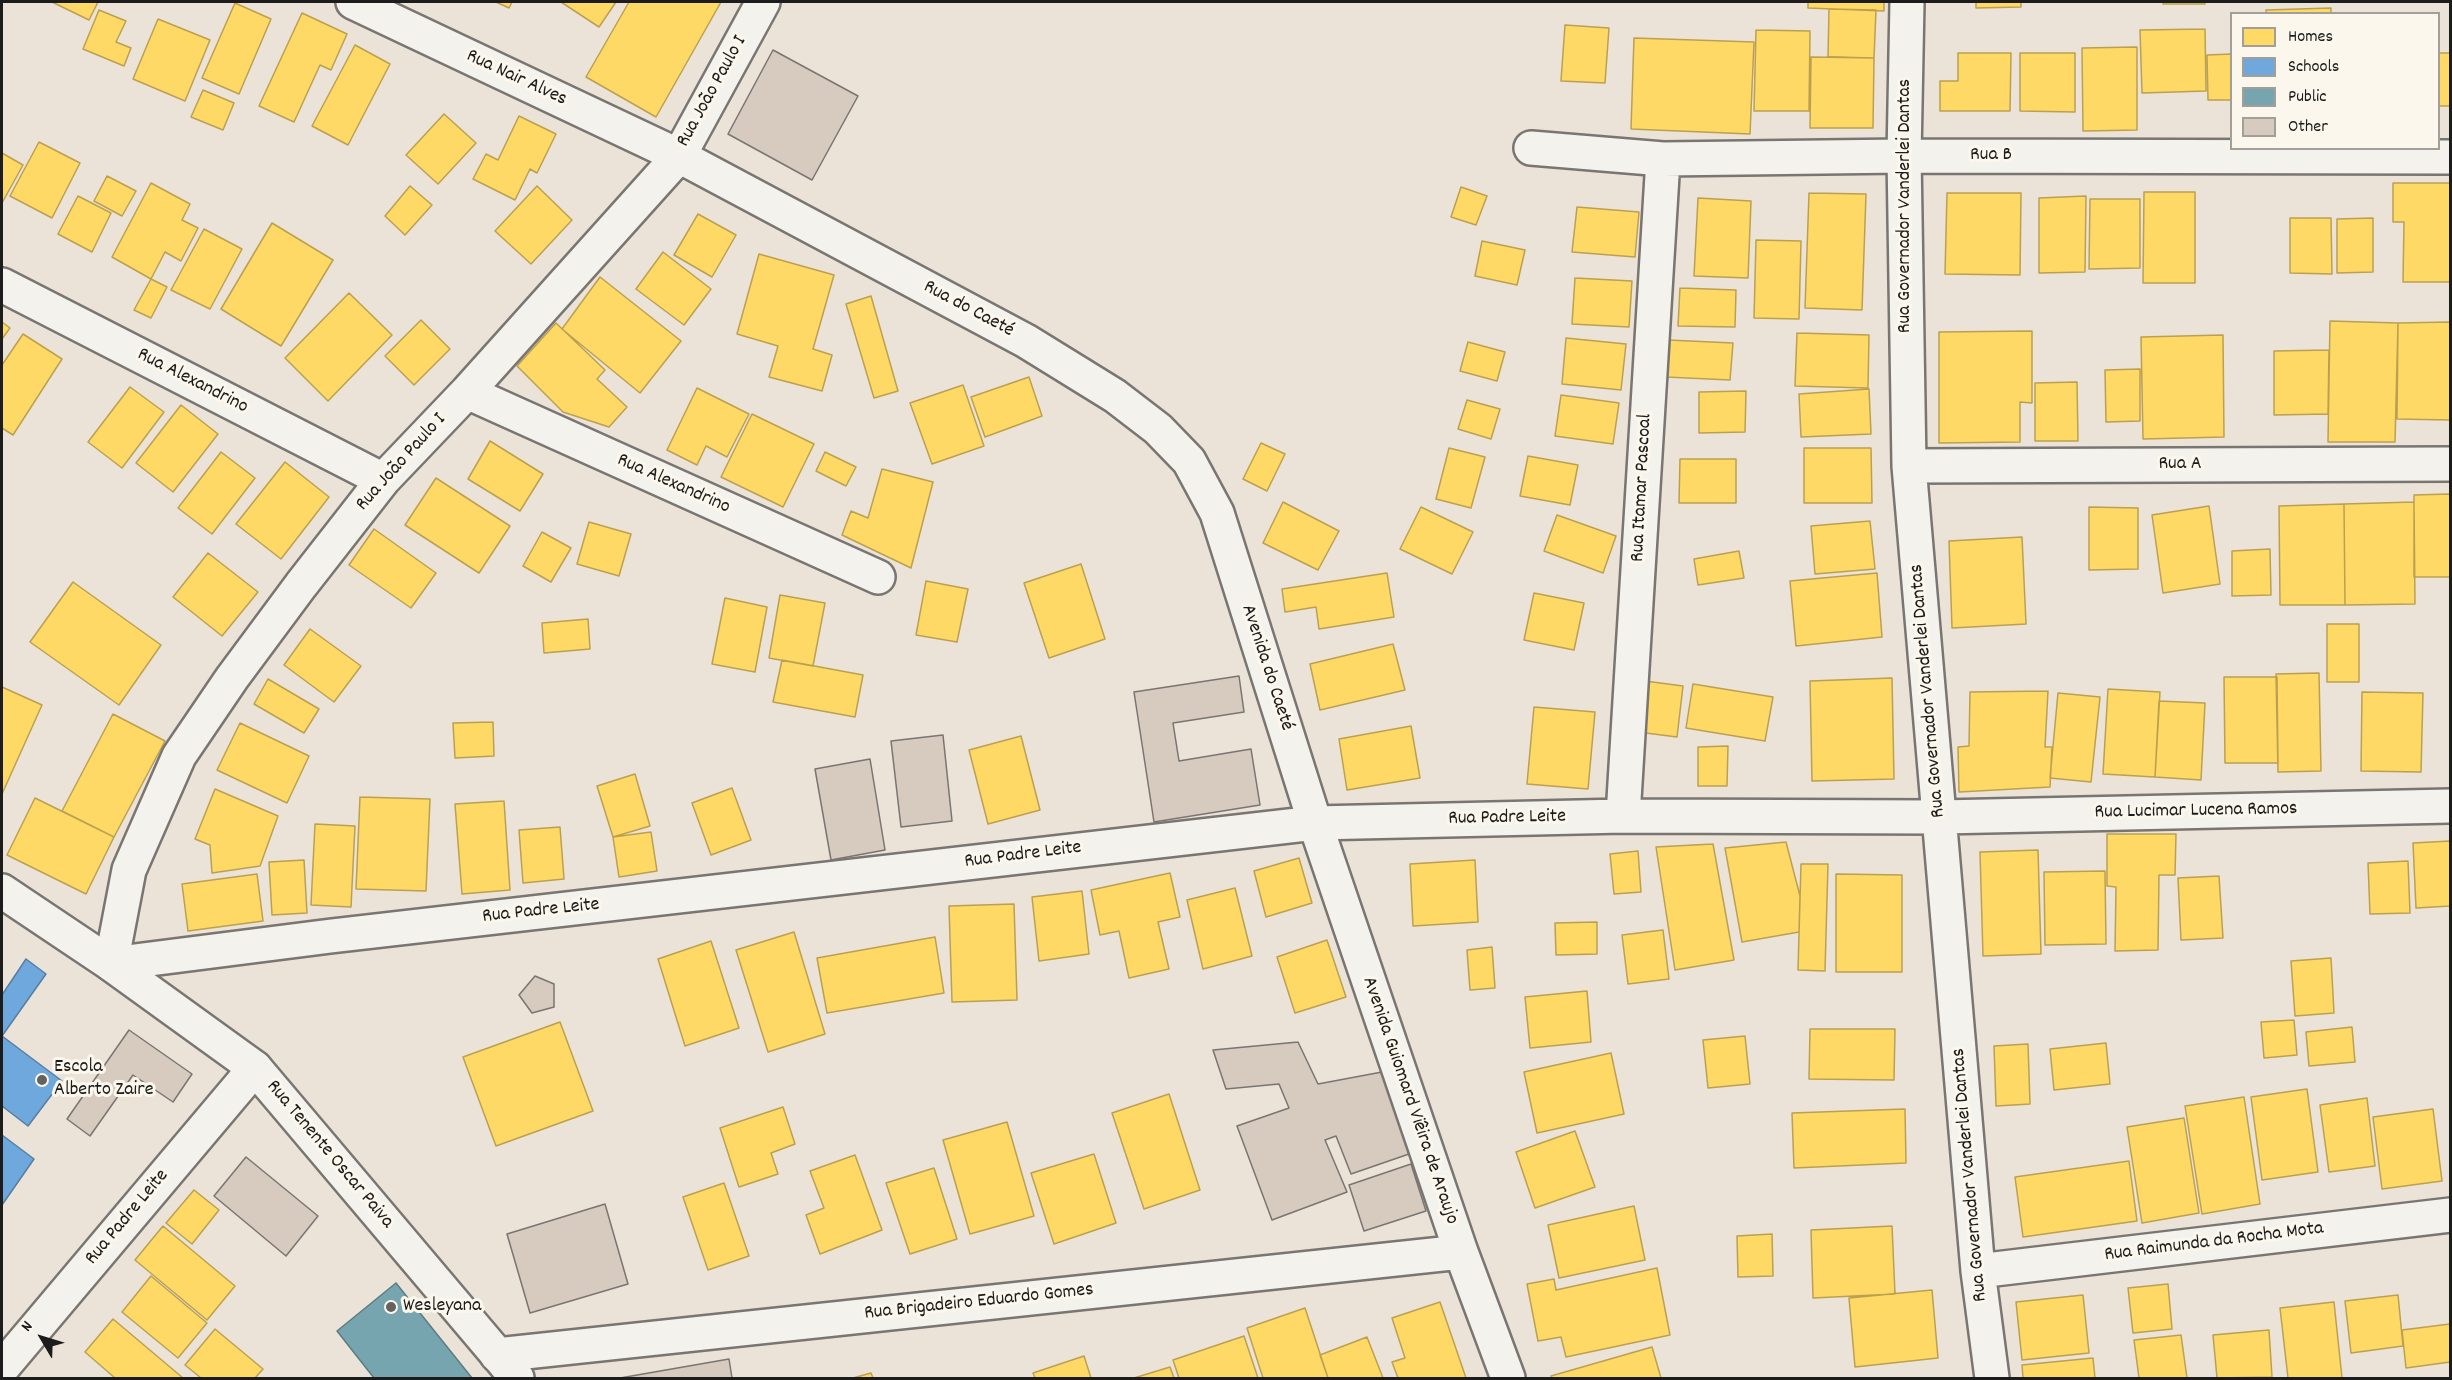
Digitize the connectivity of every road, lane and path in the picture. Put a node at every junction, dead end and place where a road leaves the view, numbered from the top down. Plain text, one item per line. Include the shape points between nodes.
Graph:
1 (353, 2) edge
2 (763, 2) edge
3 (1907, 2) edge
4 (1531, 148) dead end
5 (679, 156) junction
6 (1904, 156) junction
7 (2451, 157) edge
8 (1663, 159) junction
9 (2, 285) edge
10 (467, 392) junction
11 (2451, 464) edge
12 (1909, 466) junction
13 (383, 480) junction
14 (1217, 513) joint
15 (878, 578) dead end
16 (2451, 807) edge
17 (1623, 816) junction
18 (1941, 817) junction
19 (1315, 823) junction
20 (2, 891) edge
21 (111, 964) junction
22 (255, 1068) junction
23 (2451, 1215) edge
24 (1461, 1252) junction
25 (1978, 1271) junction
26 (507, 1366) edge
27 (2, 1368) edge
28 (1508, 1378) edge
29 (1992, 1378) edge

1 - 5 street, Rua Nair Alves
2 - 5 street, Rua João Paulo I
3 - 6 street, Rua Governador Vanderlei Dantas
4 - 8 street, Rua B
5 - 10 street, Rua João Paulo I
5 - 14 street, Rua do Caeté via 1026,341 1115,396 1158,429 1189,462
6 - 7 street, Rua B
6 - 8 street, Rua B
6 - 12 street, Rua Governador Vanderlei Dantas
8 - 17 street, Rua Itamar Pascoal
9 - 13 street, Rua Alexandrino
10 - 13 street, Rua João Paulo I
10 - 15 street, Rua Alexandrino
11 - 12 street, Rua A
12 - 18 street, Rua Governador Vanderlei Dantas
13 - 21 street, Rua João Paulo I via 300,585 179,756 129,870
14 - 19 street, Avenida do Caeté
16 - 18 street, Rua Lucimar Lucena Ramos
17 - 18 street, Rua Padre Leite
17 - 19 street, Rua Padre Leite
18 - 25 street, Rua Governador Vanderlei Dantas
19 - 21 street, Rua Padre Leite
19 - 24 street, Avenida Guiomard Viêira de Araujo
20 - 21 street, Rua Tenente Oscar Paiva
21 - 22 street, Rua Tenente Oscar Paiva
22 - 26 street, Rua Tenente Oscar Paiva
22 - 27 street, Rua Padre Leite
23 - 25 street, Rua Raimunda da Rocha Mota
24 - 26 street, Rua Brigadeiro Eduardo Gomes
24 - 28 street, Avenida Guiomard Viêira de Araujo
25 - 29 street, Rua Governador Vanderlei Dantas

